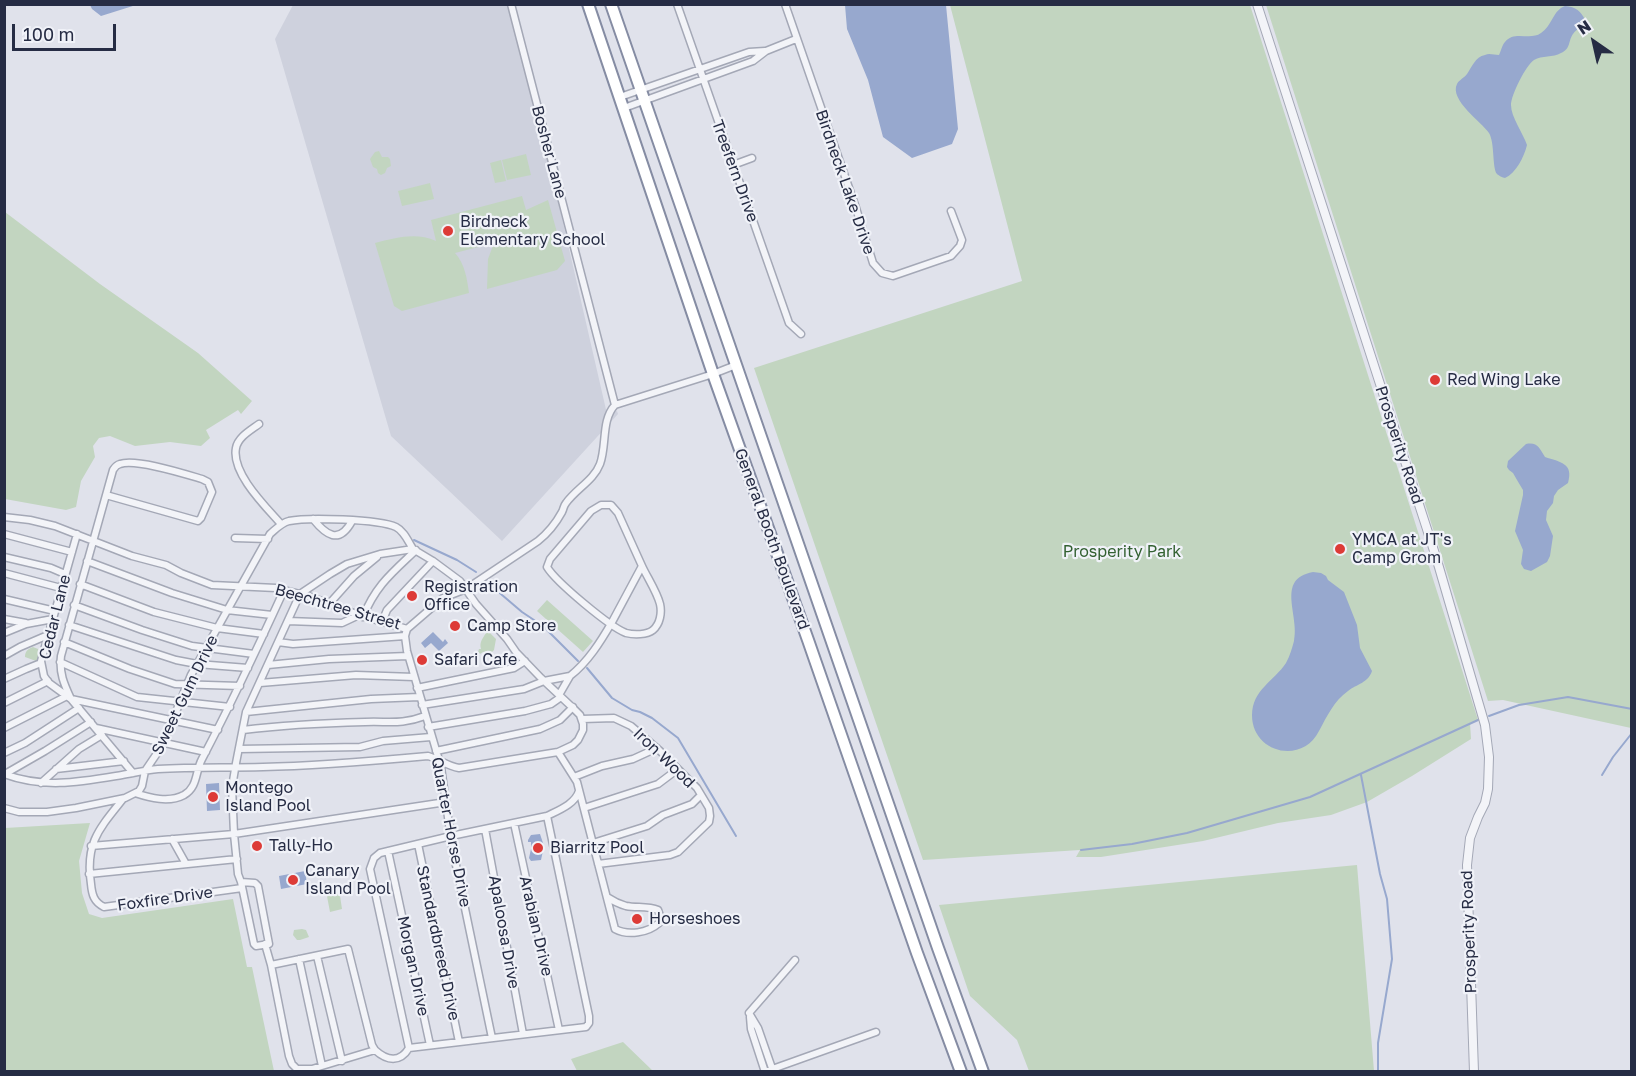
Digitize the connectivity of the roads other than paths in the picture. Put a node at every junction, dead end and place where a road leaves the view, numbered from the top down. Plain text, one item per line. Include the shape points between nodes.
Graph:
1 (511, 4) edge
2 (588, 4) edge
3 (611, 4) edge
4 (676, 4) edge
5 (785, 4) edge
6 (1257, 4) edge
7 (796, 39) junction
8 (766, 51) junction
9 (699, 70) junction
10 (703, 80) junction
11 (640, 90) junction
12 (620, 97) junction
13 (644, 102) junction
14 (624, 108) junction
15 (752, 158) dead end
16 (733, 165) junction
17 (951, 211) dead end
18 (801, 334) dead end
19 (736, 365) junction
20 (713, 374) junction
21 (615, 405) junction
22 (259, 424) dead end
23 (106, 495) junction
24 (4, 517) edge
25 (313, 519) junction
26 (352, 521) junction
27 (281, 524) junction
28 (4, 534) edge
29 (77, 534) junction
30 (235, 538) dead end
31 (268, 539) junction
32 (92, 541) junction
33 (414, 549) junction
34 (72, 552) junction
35 (380, 554) junction
36 (4, 556) edge
37 (87, 561) junction
38 (434, 561) junction
39 (642, 566) junction
40 (4, 573) edge
41 (65, 574) junction
42 (80, 584) junction
43 (241, 586) junction
44 (61, 588) junction
45 (466, 589) junction
46 (284, 590) junction
47 (300, 594) junction
48 (4, 599) edge
49 (329, 604) junction
50 (74, 605) junction
51 (227, 610) junction
52 (55, 611) junction
53 (272, 615) junction
54 (361, 616) junction
55 (4, 619) edge
56 (53, 619) junction
57 (288, 621) junction
58 (381, 622) junction
59 (26, 624) junction
60 (69, 625) junction
61 (610, 625) junction
62 (217, 628) junction
63 (406, 632) junction
64 (4, 633) edge
65 (264, 634) junction
66 (48, 635) junction
67 (64, 642) junction
68 (278, 642) junction
69 (206, 648) junction
70 (254, 654) junction
71 (4, 656) edge
72 (408, 656) junction
73 (525, 661) junction
74 (60, 662) junction
75 (41, 663) junction
76 (197, 664) junction
77 (268, 665) junction
78 (248, 668) junction
79 (570, 676) junction
80 (414, 677) junction
81 (4, 679) edge
82 (48, 681) junction
83 (544, 681) junction
84 (260, 683) junction
85 (188, 684) junction
86 (240, 686) junction
87 (417, 688) junction
88 (560, 696) junction
89 (419, 697) junction
90 (69, 698) junction
91 (180, 702) junction
92 (4, 703) edge
93 (422, 705) junction
94 (230, 707) junction
95 (573, 707) junction
96 (79, 708) junction
97 (246, 712) junction
98 (425, 716) junction
99 (582, 719) junction
100 (172, 721) junction
101 (93, 725) junction
102 (428, 727) junction
103 (4, 728) edge
104 (218, 730) junction
105 (243, 730) junction
106 (102, 735) junction
107 (431, 737) junction
108 (164, 742) junction
109 (657, 748) junction
110 (239, 749) junction
111 (436, 751) junction
112 (206, 752) junction
113 (558, 752) junction
114 (4, 753) edge
115 (438, 759) junction
116 (124, 761) junction
117 (235, 767) junction
118 (197, 768) junction
119 (56, 769) junction
120 (678, 769) junction
121 (146, 771) junction
122 (134, 773) junction
123 (5, 774) edge
124 (574, 777) junction
125 (40, 783) junction
126 (579, 789) junction
127 (135, 793) junction
128 (701, 795) junction
129 (123, 798) junction
130 (446, 802) junction
131 (4, 808) edge
132 (584, 808) junction
133 (547, 816) junction
134 (514, 823) junction
135 (485, 829) junction
136 (234, 834) junction
137 (451, 836) junction
138 (172, 839) junction
139 (593, 843) junction
140 (418, 844) junction
141 (92, 846) junction
142 (388, 851) junction
143 (237, 860) junction
144 (186, 864) junction
145 (598, 864) junction
146 (89, 874) junction
147 (242, 885) junction
148 (607, 897) junction
149 (265, 944) junction
150 (316, 956) junction
151 (299, 959) junction
152 (795, 960) dead end
153 (271, 965) junction
154 (559, 1030) junction
155 (876, 1032) dead end
156 (522, 1034) junction
157 (492, 1038) junction
158 (459, 1042) junction
159 (430, 1045) junction
160 (409, 1048) junction
161 (375, 1050) junction
162 (342, 1060) junction
163 (322, 1066) junction
164 (768, 1071) edge
165 (961, 1071) edge
166 (983, 1071) edge
167 (1474, 1071) edge

1 - 21 street, Bosher Lane
2 - 12 highway, General Booth Boulevard
3 - 11 highway, General Booth Boulevard
4 - 9 street, Treefern Drive
5 - 7 street, Birdneck Lake Drive
6 - 167 street, Prosperity Road via 1436,557 1485,725 1488,789 1470,838 1467,865
7 - 8 street
7 - 17 street, Birdneck Lake Drive via 876,268 893,276 951,256 962,240
8 - 9 street via 749,52
8 - 10 street via 753,61
9 - 10 street, Treefern Drive
9 - 11 street
10 - 13 street
10 - 16 street, Treefern Drive
11 - 12 street
11 - 13 highway, General Booth Boulevard
12 - 14 highway, General Booth Boulevard
13 - 14 street
13 - 19 highway, General Booth Boulevard
14 - 20 highway, General Booth Boulevard
15 - 16 street
16 - 18 street, Treefern Drive via 789,323
19 - 20 street
19 - 166 highway, General Booth Boulevard
20 - 21 street
20 - 165 highway, General Booth Boulevard
21 - 45 street, Beechtree Street via 607,417 596,472 565,504 547,534
22 - 27 street via 240,439 236,458 251,489
23 - 23 street via 113,470 122,463 154,466 202,479 212,492 198,521
23 - 32 street
24 - 29 street, Beechtree Street
25 - 26 street
25 - 26 street via 331,536 348,529
25 - 27 street
26 - 33 street via 397,527
27 - 31 street, Sweet Gum Drive
28 - 34 street
29 - 32 street, Beechtree Street
29 - 34 street, Cedar Lane
30 - 31 street
31 - 43 street, Sweet Gum Drive
32 - 37 street
32 - 43 street, Beechtree Street via 212,585
33 - 35 street
33 - 38 street
33 - 54 street via 384,580
34 - 41 street, Cedar Lane
35 - 47 street via 347,564
35 - 49 street
36 - 41 street
37 - 42 street
37 - 51 street
38 - 45 street
38 - 58 street via 387,610
39 - 61 street
39 - 61 street via 660,603 655,629 646,634 628,633
39 - 61 street via 611,505 591,511 550,559 547,567 555,577
40 - 44 street
41 - 44 street, Cedar Lane
42 - 50 street
42 - 62 street via 154,612
43 - 46 street, Beechtree Street
43 - 51 street, Sweet Gum Drive
44 - 52 street, Cedar Lane
45 - 63 street, Beechtree Street via 443,598
45 - 73 street
46 - 47 street, Beechtree Street
46 - 53 street
47 - 49 street, Beechtree Street
47 - 57 street
48 - 52 street
49 - 54 street, Beechtree Street
50 - 60 street
50 - 69 street
51 - 53 street
51 - 62 street, Sweet Gum Drive
52 - 56 street, Cedar Lane
53 - 65 street
54 - 57 street via 342,622
54 - 58 street, Beechtree Street
55 - 59 street
56 - 59 street
56 - 66 street, Cedar Lane
57 - 68 street
58 - 63 street, Beechtree Street
59 - 64 street
60 - 67 street
60 - 76 street
61 - 79 street via 596,648
62 - 65 street
62 - 69 street, Sweet Gum Drive
63 - 68 street via 293,644
63 - 72 street, Quarter Horse Drive
65 - 70 street
66 - 71 street
66 - 75 street, Cedar Lane
67 - 74 street
67 - 85 street via 153,677
68 - 77 street
69 - 70 street
69 - 76 street, Sweet Gum Drive
70 - 78 street
72 - 77 street
72 - 80 street, Quarter Horse Drive
73 - 83 street
73 - 87 street via 514,668
74 - 90 street
74 - 91 street via 137,696
75 - 81 street
75 - 82 street, Cedar Lane
76 - 78 street
76 - 85 street, Sweet Gum Drive
77 - 84 street
78 - 86 street
79 - 83 street
79 - 88 street
80 - 84 street via 356,675
80 - 87 street, Quarter Horse Drive
82 - 90 street, Cedar Lane
82 - 92 street
83 - 88 street
83 - 93 street via 524,689
84 - 97 street
85 - 86 street
85 - 91 street, Sweet Gum Drive
86 - 94 street
87 - 89 street, Quarter Horse Drive
88 - 95 street
88 - 102 street via 550,704 525,711
89 - 93 street, Quarter Horse Drive
89 - 97 street
90 - 96 street, Cedar Lane
90 - 100 street
90 - 103 street
91 - 94 street
91 - 100 street, Sweet Gum Drive
93 - 98 street, Quarter Horse Drive
94 - 104 street
95 - 99 street
95 - 111 street via 560,720 540,729
96 - 101 street, Cedar Lane
96 - 114 street
97 - 105 street
98 - 102 street, Quarter Horse Drive
98 - 105 street via 401,723
99 - 109 street, Iron Wood via 623,721
99 - 113 street via 583,730 578,740
100 - 104 street
100 - 108 street, Sweet Gum Drive
101 - 106 street, Cedar Lane
101 - 108 street
101 - 123 street
102 - 107 street, Quarter Horse Drive
104 - 112 street
105 - 110 street
106 - 116 street, Cedar Lane
106 - 119 street
107 - 110 street via 360,747
107 - 111 street, Quarter Horse Drive
108 - 112 street
108 - 121 street, Sweet Gum Drive
109 - 120 street, Iron Wood
109 - 124 street
110 - 117 street
111 - 115 street, Quarter Horse Drive
112 - 118 street
113 - 115 street via 459,768
113 - 124 street
115 - 117 street via 428,756
115 - 130 street, Quarter Horse Drive
116 - 119 street
116 - 122 street, Cedar Lane
117 - 118 street
117 - 136 street
118 - 121 street
118 - 127 street via 192,788 185,794 153,798
119 - 125 street
120 - 128 street, Iron Wood
120 - 132 street via 658,784
121 - 122 street
121 - 127 street, Sweet Gum Drive via 142,786
122 - 125 street via 66,784
123 - 125 street
124 - 126 street
126 - 132 street
126 - 133 street via 573,800
127 - 129 street
128 - 139 street via 692,804 646,826
128 - 145 street, Iron Wood via 709,808 709,822 678,852
129 - 131 street via 46,812
129 - 141 street, Foxfire Drive
130 - 136 street
130 - 137 street, Quarter Horse Drive
132 - 139 street
133 - 134 street
133 - 154 street via 589,1017 586,1027
134 - 135 street
134 - 154 street, Arabian Drive
135 - 137 street
135 - 156 street, Apaloosa Drive
136 - 138 street
136 - 143 street
137 - 140 street
137 - 157 street, Quarter Horse Drive
138 - 141 street
138 - 144 street
139 - 145 street
140 - 142 street
140 - 158 street, Standardbreed Drive
141 - 146 street, Foxfire Drive
142 - 159 street, Morgan Drive
142 - 160 street via 374,858 370,869
143 - 144 street
143 - 147 street
144 - 146 street
145 - 148 street
146 - 147 street, Foxfire Drive via 92,896 104,907
147 - 149 street via 254,944
147 - 149 street via 258,886 269,942
148 - 148 street via 628,907 658,910 659,923 647,931 622,932 615,928
149 - 153 street
150 - 151 street
150 - 161 street via 348,949
150 - 162 street
151 - 153 street
151 - 163 street
152 - 164 street via 749,1013 758,1028
153 - 163 street via 292,1064 304,1070
154 - 156 street
155 - 164 street
156 - 157 street
157 - 158 street
158 - 159 street
159 - 160 street
160 - 161 street via 406,1054 390,1060
161 - 162 street
162 - 163 street

